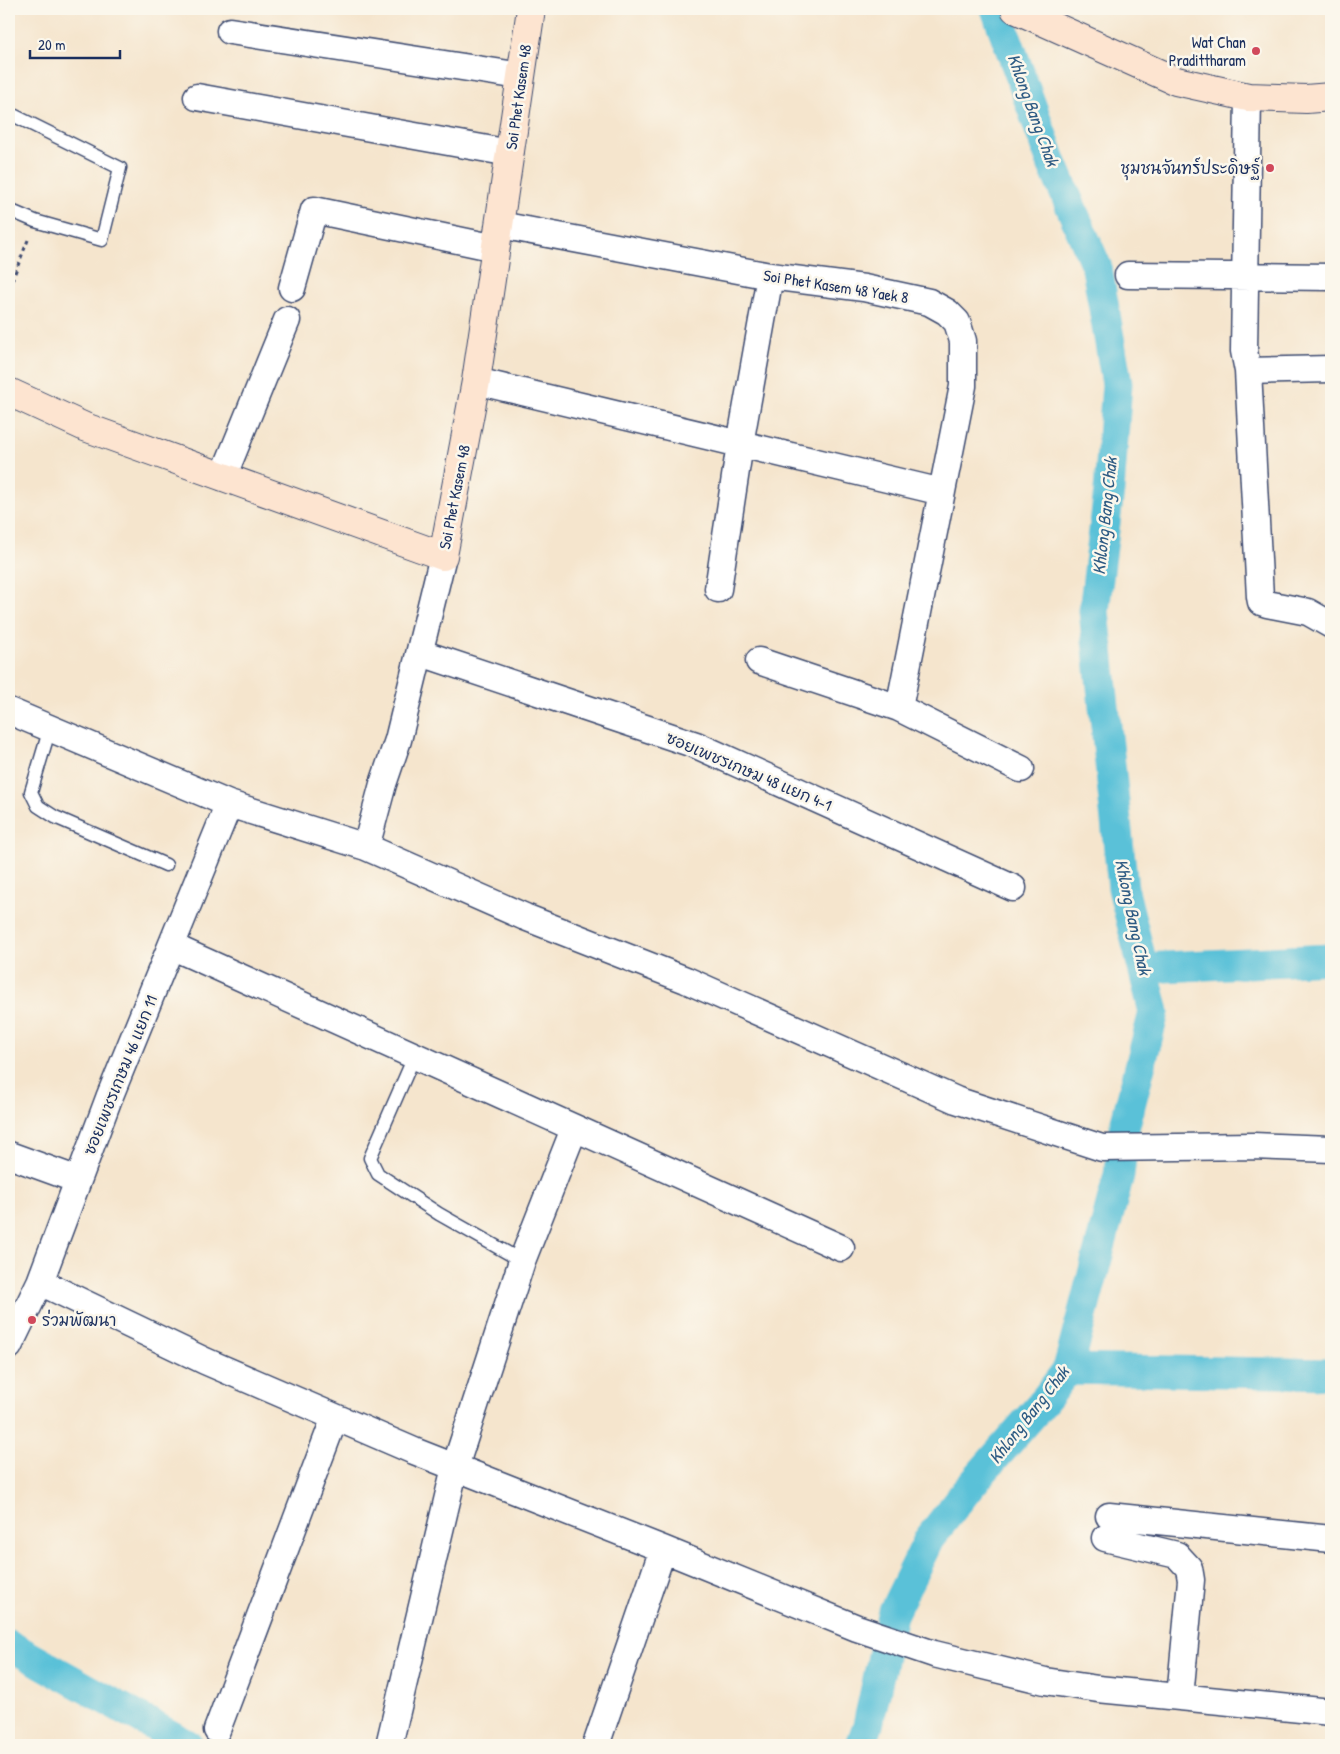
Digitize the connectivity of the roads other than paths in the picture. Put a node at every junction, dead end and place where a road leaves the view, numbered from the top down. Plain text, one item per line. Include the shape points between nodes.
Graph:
1 (531, 9) edge
2 (1015, 9) edge
3 (230, 31) dead end
4 (521, 76) junction
5 (198, 97) dead end
6 (1248, 97) junction
7 (1331, 97) edge
8 (9, 113) edge
9 (510, 153) junction
10 (9, 210) edge
11 (498, 236) junction
12 (1128, 275) dead end
13 (770, 276) junction
14 (1244, 276) junction
15 (1331, 277) edge
16 (292, 288) dead end
17 (287, 320) dead end
18 (1331, 370) edge
19 (1248, 371) junction
20 (476, 381) junction
21 (9, 392) edge
22 (740, 444) junction
23 (223, 476) junction
24 (942, 492) junction
25 (443, 556) junction
26 (718, 589) dead end
27 (1331, 625) edge
28 (421, 653) junction
29 (759, 661) dead end
30 (899, 708) junction
31 (9, 711) edge
32 (50, 728) junction
33 (1021, 769) dead end
34 (229, 804) junction
35 (366, 847) junction
36 (166, 865) dead end
37 (1013, 888) dead end
38 (171, 946) junction
39 (414, 1056) junction
40 (574, 1129) junction
41 (1331, 1149) edge
42 (9, 1155) edge
43 (78, 1180) junction
44 (841, 1248) dead end
45 (522, 1261) junction
46 (40, 1282) junction
47 (9, 1346) edge
48 (335, 1417) junction
49 (455, 1466) junction
50 (1331, 1539) edge
51 (663, 1549) junction
52 (1180, 1697) junction
53 (1331, 1712) edge
54 (217, 1730) dead end
55 (389, 1745) edge
56 (596, 1745) edge

1 - 4 street, Soi Phet Kasem 48
2 - 6 street via 1176,81
3 - 4 street
4 - 9 street, Soi Phet Kasem 48
5 - 9 street
6 - 7 street
6 - 14 street
8 - 10 lane via 120,168 102,240
9 - 11 street, Soi Phet Kasem 48
11 - 13 street, Soi Phet Kasem 48 Yaek 8
11 - 16 street, Soi Phet Kasem 48 Yaek 8 via 314,210
11 - 20 street, Soi Phet Kasem 48
12 - 14 street
13 - 22 street
13 - 24 street, Soi Phet Kasem 48 Yaek 8 via 864,288 929,302 957,322 963,341 963,386
14 - 15 street
14 - 19 street via 1244,351
17 - 23 street
18 - 19 street
19 - 27 street via 1261,602 1308,612
20 - 22 street
20 - 25 street, Soi Phet Kasem 48
21 - 23 street, Soi Phet Kasem 48 via 85,427
22 - 24 street
22 - 26 street
23 - 25 street, Soi Phet Kasem 48
24 - 30 street, Soi Phet Kasem 48 Yaek 8
25 - 28 street
28 - 35 street
28 - 37 street, ซอยเพชรเกษม 48 แยก 4-1 via 696,744
29 - 30 street
30 - 33 street
31 - 32 street
32 - 34 street
32 - 36 lane via 31,792 38,806 55,817
34 - 35 street
34 - 38 street, ซอยเพชรเกษม 46 แยก 11
35 - 41 street via 517,913 686,980 956,1100 1102,1148 1253,1146
38 - 39 street
38 - 43 street, ซอยเพชรเกษม 46 แยก 11
39 - 40 street
39 - 45 lane via 370,1158 378,1174 439,1214
40 - 44 street
40 - 45 street
42 - 43 street
43 - 46 street, ซอยเพชรเกษม 46 แยก 11
45 - 49 street
46 - 47 street, ซอยเพชรเกษม 46 แยก 11
46 - 48 street via 205,1361
48 - 49 street
48 - 54 street
49 - 51 street
49 - 55 street
50 - 52 street via 1107,1527 1177,1555 1189,1568 1191,1580
51 - 52 street via 857,1628 934,1654 1044,1681
51 - 56 street
52 - 53 street

